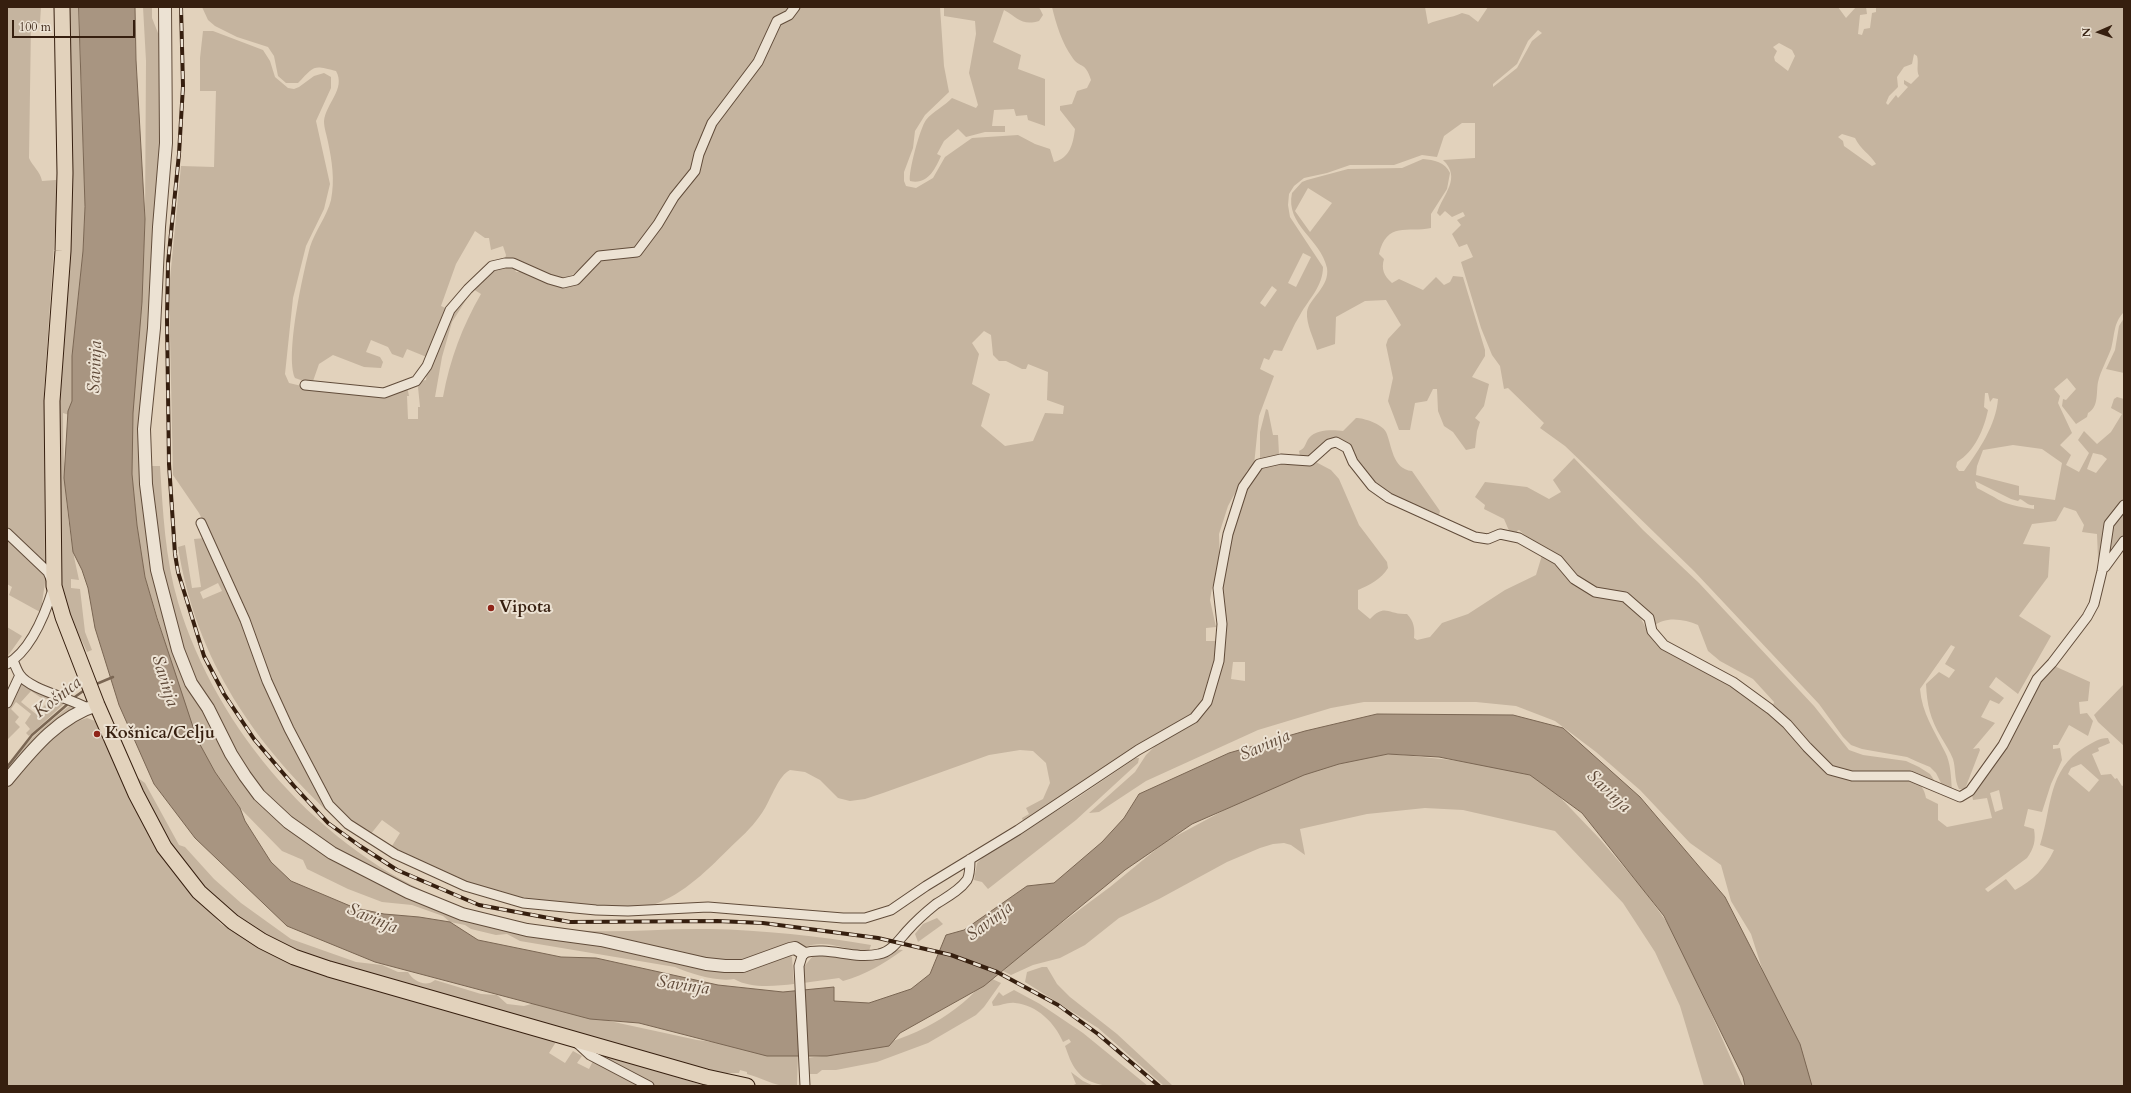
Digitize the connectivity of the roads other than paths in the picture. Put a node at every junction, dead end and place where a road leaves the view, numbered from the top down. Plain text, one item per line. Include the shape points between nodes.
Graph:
1 (62, 7) edge
2 (165, 7) edge
3 (795, 7) edge
4 (305, 385) dead end
5 (2124, 505) edge
6 (201, 523) dead end
7 (7, 533) edge
8 (2124, 541) edge
9 (2102, 571) junction
10 (54, 586) junction
11 (10, 662) edge
12 (20, 676) junction
13 (7, 703) edge
14 (92, 707) junction
15 (7, 780) edge
16 (970, 859) junction
17 (804, 953) junction
18 (573, 1039) junction
19 (649, 1086) edge
20 (747, 1086) edge
21 (805, 1086) edge

1 - 10 main road via 65,173 52,401
2 - 17 street via 166,143 154,328 144,429 146,484 158,570 178,650 191,682 245,776 259,795 288,822 332,853 408,892 462,914 527,930 601,940 706,964 743,966 790,949 795,948
3 - 4 street via 789,15 777,21 758,62 712,123 695,171 674,196 658,224 637,252 599,256 576,280 563,283 513,263 505,262 492,266 450,310 427,366 416,381 384,393
5 - 9 street via 2109,524
6 - 16 street via 289,730 330,805 348,824 395,854 429,871 465,886 524,902 567,908 628,911 708,907 858,918 891,910
7 - 10 street via 48,572
8 - 9 street
9 - 16 street via 2088,617 2037,679 2003,745 1970,791 1960,797 1910,776 1852,776 1830,770 1770,709 1733,682 1664,645 1652,631 1648,618 1626,597 1595,592 1574,579 1558,560 1519,538 1500,534 1488,539 1475,537 1389,498 1372,486 1353,462 1347,448 1336,442 1329,444 1310,461 1282,459 1259,464 1243,487 1228,534 1218,588 1222,624 1219,661 1207,702 1194,718 1138,750
10 - 11 street via 36,632
10 - 14 main road
11 - 12 street
12 - 13 street
12 - 14 street via 36,687
14 - 15 street via 38,743
14 - 18 main road via 164,847 199,892 233,922 262,941 329,970
16 - 17 street via 968,879 956,892 935,905 891,949 880,954 858,957 835,951 815,950
17 - 21 street via 799,966
18 - 19 street via 590,1055
18 - 20 main road via 706,1077

